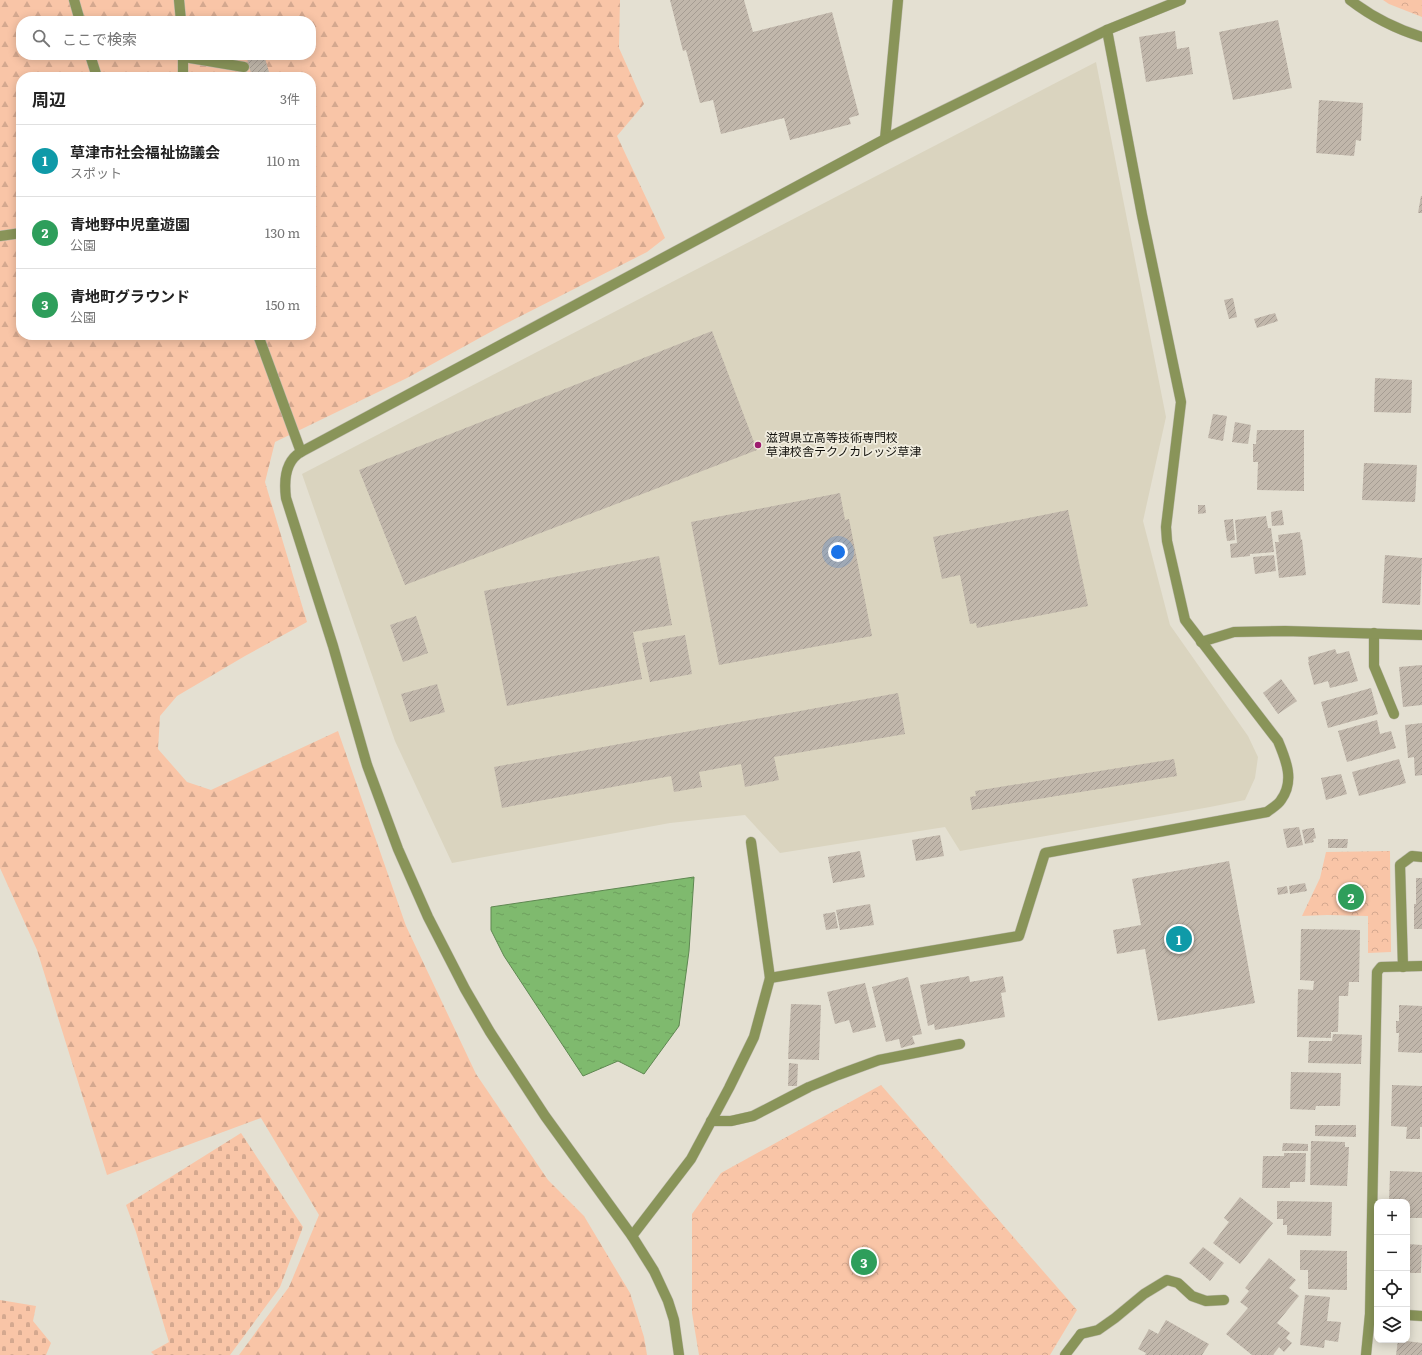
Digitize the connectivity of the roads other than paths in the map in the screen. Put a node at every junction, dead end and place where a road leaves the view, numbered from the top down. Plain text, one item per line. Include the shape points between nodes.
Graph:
1 (74, 0) edge
2 (179, 0) edge
3 (898, 0) edge
4 (1182, 0) edge
5 (1350, 0) edge
6 (79, 16) edge
7 (181, 16) edge
8 (1107, 30) junction
9 (1422, 37) edge
10 (92, 60) edge
11 (184, 60) edge
12 (206, 60) edge
13 (244, 67) dead end
14 (95, 72) edge
15 (183, 72) edge
16 (885, 139) junction
17 (16, 234) edge
18 (0, 236) edge
19 (260, 340) edge
20 (301, 452) junction
21 (1374, 634) junction
22 (1422, 635) edge
23 (1201, 642) junction
24 (1394, 714) dead end
25 (751, 842) dead end
26 (1422, 857) edge
27 (1422, 966) edge
28 (1403, 967) junction
29 (770, 978) junction
30 (960, 1044) dead end
31 (711, 1121) junction
32 (632, 1236) junction
33 (1224, 1300) dead end
34 (1373, 1314) edge
35 (1410, 1315) edge
36 (1422, 1316) edge
37 (679, 1355) edge
38 (1065, 1355) edge
39 (1366, 1355) edge

1 - 6 street
2 - 7 street
3 - 16 street
4 - 8 street
5 - 9 street via 1402,31
8 - 16 street
8 - 23 street via 1181,402 1166,527 1167,541 1185,620
10 - 14 street
11 - 15 street
12 - 13 street
16 - 20 street
17 - 18 street
19 - 20 street
20 - 32 street via 296,454 287,469 284,483 286,498 333,646 367,765 398,849 428,917 490,1032 545,1116
21 - 22 street
21 - 23 street via 1234,632
21 - 24 street via 1374,666
23 - 29 street via 1278,741 1284,755 1289,779 1287,791 1281,801 1267,812 1045,853 1019,936
25 - 29 street
26 - 28 street via 1412,856 1400,865
27 - 28 street
28 - 34 street via 1381,967 1377,972
29 - 31 street via 754,1037
30 - 31 street via 879,1060 809,1087 753,1116 732,1121
31 - 32 street via 691,1159
32 - 37 street via 654,1271 668,1301 674,1320
33 - 38 street via 1206,1301 1192,1296 1178,1283 1167,1280 1144,1294 1098,1330 1081,1334
34 - 39 street
35 - 36 street

